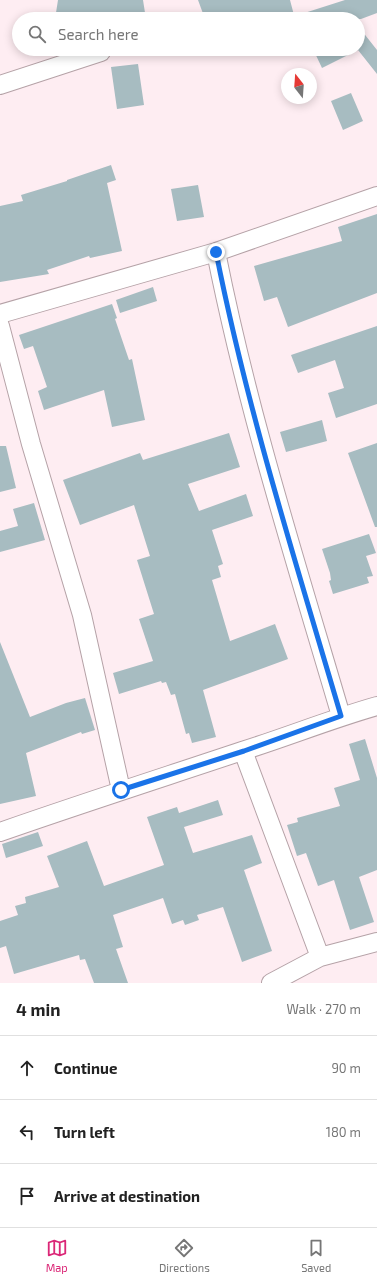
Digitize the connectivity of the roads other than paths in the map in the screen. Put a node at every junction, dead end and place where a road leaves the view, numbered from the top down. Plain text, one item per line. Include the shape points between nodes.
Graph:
1 (89, 56) edge
2 (0, 85) edge
3 (377, 196) edge
4 (216, 252) junction
5 (0, 314) edge
6 (0, 326) edge
7 (377, 706) edge
8 (341, 716) junction
9 (244, 751) junction
10 (121, 790) junction
11 (0, 832) edge
12 (377, 942) edge
13 (320, 957) junction
14 (271, 983) edge

1 - 2 street
3 - 4 street
4 - 5 street
4 - 8 street via 227,308 261,438
6 - 10 street via 31,444 82,615
7 - 8 street
8 - 9 street
9 - 10 street
9 - 13 street
10 - 11 street
12 - 13 street
13 - 14 street

